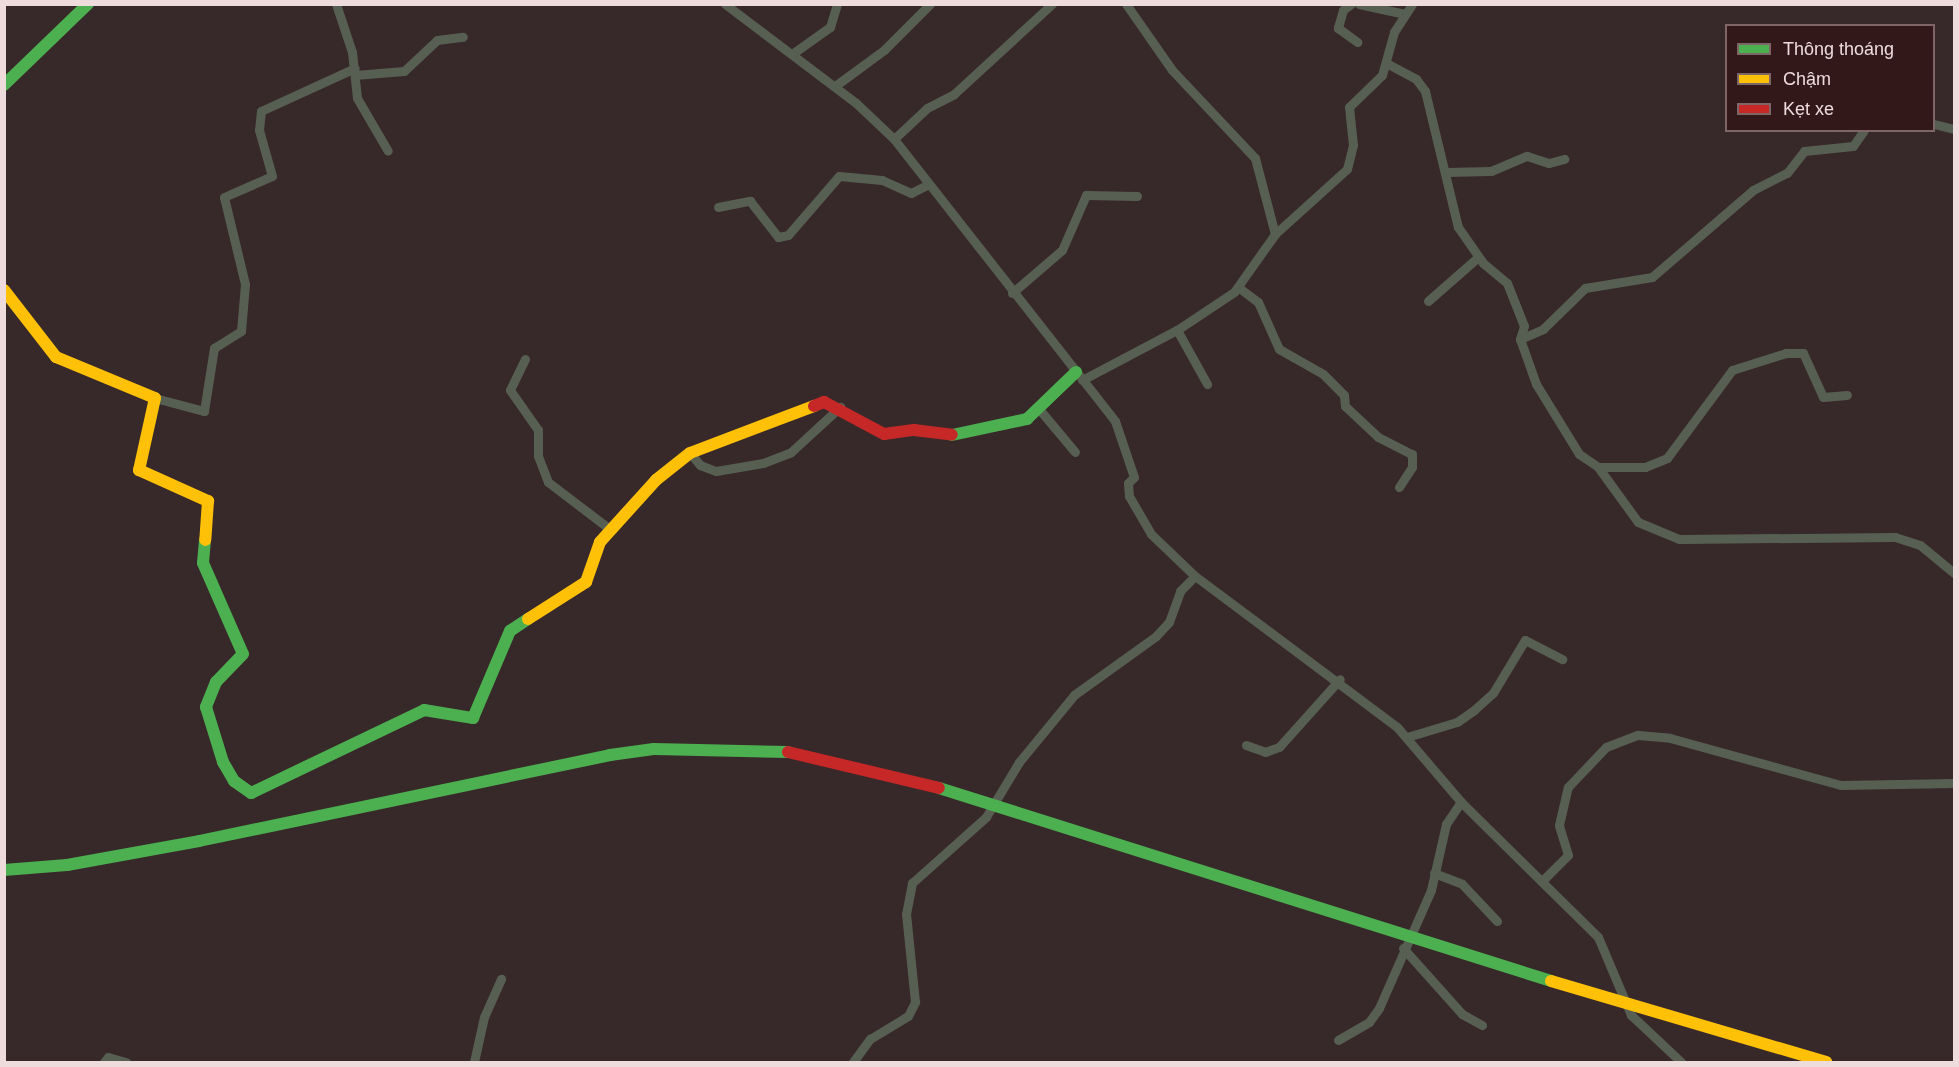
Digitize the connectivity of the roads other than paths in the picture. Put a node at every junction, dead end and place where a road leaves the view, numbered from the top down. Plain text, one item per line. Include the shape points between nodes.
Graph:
1 (88, 4) edge
2 (336, 4) edge
3 (725, 4) edge
4 (837, 4) edge
5 (930, 4) edge
6 (1052, 4) edge
7 (1126, 4) edge
8 (1351, 4) edge
9 (1359, 4) edge
10 (1412, 4) edge
11 (1405, 14) junction
12 (463, 38) dead end
13 (1357, 42) dead end
14 (792, 54) junction
15 (1388, 64) junction
16 (355, 71) junction
17 (4, 85) edge
18 (835, 86) junction
19 (1935, 124) edge
20 (1954, 129) edge
21 (1863, 132) edge
22 (894, 138) junction
23 (388, 151) dead end
24 (1564, 159) dead end
25 (1446, 172) junction
26 (929, 184) junction
27 (1137, 196) dead end
28 (718, 207) dead end
29 (1275, 234) junction
30 (1478, 257) junction
31 (1238, 287) junction
32 (4, 290) edge
33 (1012, 293) junction
34 (1428, 301) dead end
35 (1177, 330) junction
36 (1520, 339) junction
37 (525, 359) dead end
38 (1079, 376) junction
39 (1207, 384) dead end
40 (1847, 395) dead end
41 (155, 398) junction
42 (840, 407) junction
43 (1039, 409) junction
44 (1075, 452) dead end
45 (690, 453) junction
46 (1598, 467) junction
47 (1399, 487) dead end
48 (611, 530) junction
49 (1954, 573) edge
50 (1196, 576) junction
51 (1562, 659) dead end
52 (1340, 679) junction
53 (1407, 737) junction
54 (1246, 745) dead end
55 (1954, 783) edge
56 (1461, 802) junction
57 (997, 803) junction
58 (4, 870) edge
59 (1434, 873) junction
60 (1542, 880) junction
61 (1497, 921) dead end
62 (1408, 935) junction
63 (1402, 948) junction
64 (501, 979) dead end
65 (1626, 1005) junction
66 (1482, 1025) dead end
67 (1338, 1040) dead end
68 (104, 1062) edge
69 (126, 1062) edge
70 (474, 1062) edge
71 (853, 1062) edge
72 (1681, 1062) edge
73 (1826, 1062) edge

1 - 17 main road
2 - 16 street
3 - 14 street
4 - 14 street via 830,27
5 - 18 street via 884,50
6 - 22 street via 954,94 927,108
7 - 29 street via 1172,70 1255,158
8 - 13 street via 1342,10 1338,28
9 - 11 street
10 - 11 street
11 - 15 street via 1390,45
12 - 16 street via 437,40 397,74
14 - 18 street
15 - 25 street via 1416,79 1425,91 1437,156
15 - 29 street via 1349,107 1353,145 1347,169
16 - 23 street via 357,98
16 - 41 street via 261,111 260,130 272,176 224,197 245,284 242,331 214,348 204,411
18 - 22 street
19 - 20 street
21 - 36 street via 1853,146 1804,151 1787,172 1753,190 1652,277 1585,288 1543,329
22 - 26 street
24 - 25 street via 1549,164 1527,156 1491,171
25 - 30 street via 1458,227
26 - 28 street via 911,193 882,180 838,176 788,235 778,237 750,201
26 - 33 street
27 - 33 street via 1086,195 1062,250
29 - 31 street
30 - 34 street
30 - 36 street via 1507,283 1524,326
31 - 35 street
31 - 47 street via 1258,302 1279,349 1323,375 1344,395 1345,406 1378,437 1412,454 1412,467
32 - 41 main road via 56,357
33 - 38 street
35 - 38 street
35 - 39 street
36 - 46 street via 1536,384 1562,429 1579,454
37 - 48 street via 510,390 538,430 544,474 557,492
38 - 43 main road
38 - 50 street via 1126,443 1134,507 1151,534
40 - 46 street via 1823,397 1803,353 1786,353 1732,370 1667,458 1645,467
41 - 48 main road via 139,470 208,501 203,563 243,654 216,682 206,707 223,762 234,781 251,793 424,711 473,718 510,631 586,582 596,549
42 - 43 main road via 884,434 914,430 950,435 1027,419
42 - 45 main road via 816,403
42 - 45 street via 791,452 763,463 716,471 700,465
43 - 44 street
45 - 48 main road via 656,480
46 - 49 street via 1648,530 1679,539 1895,537 1920,545
50 - 52 street
50 - 57 street via 1180,591 1169,622 1156,636 1074,695 1019,762
51 - 53 street via 1526,639 1493,693 1474,710 1457,722
52 - 53 street
52 - 54 street via 1279,747 1265,752
53 - 56 street
55 - 60 street via 1841,785 1653,734 1623,739 1602,751 1568,787 1559,825 1568,855
56 - 59 street via 1446,824
56 - 60 street
57 - 58 main road via 802,752 654,748 67,865
57 - 62 main road
57 - 71 street via 968,836 912,883 906,914 915,1002 908,1016 870,1040
59 - 61 street via 1462,884
59 - 62 street
60 - 65 street via 1598,937
62 - 63 street
62 - 65 main road
63 - 66 street via 1462,1014
63 - 67 street via 1379,1008 1369,1022
64 - 70 street via 484,1017
65 - 72 street via 1659,1047
65 - 73 main road
68 - 69 street via 108,1057

